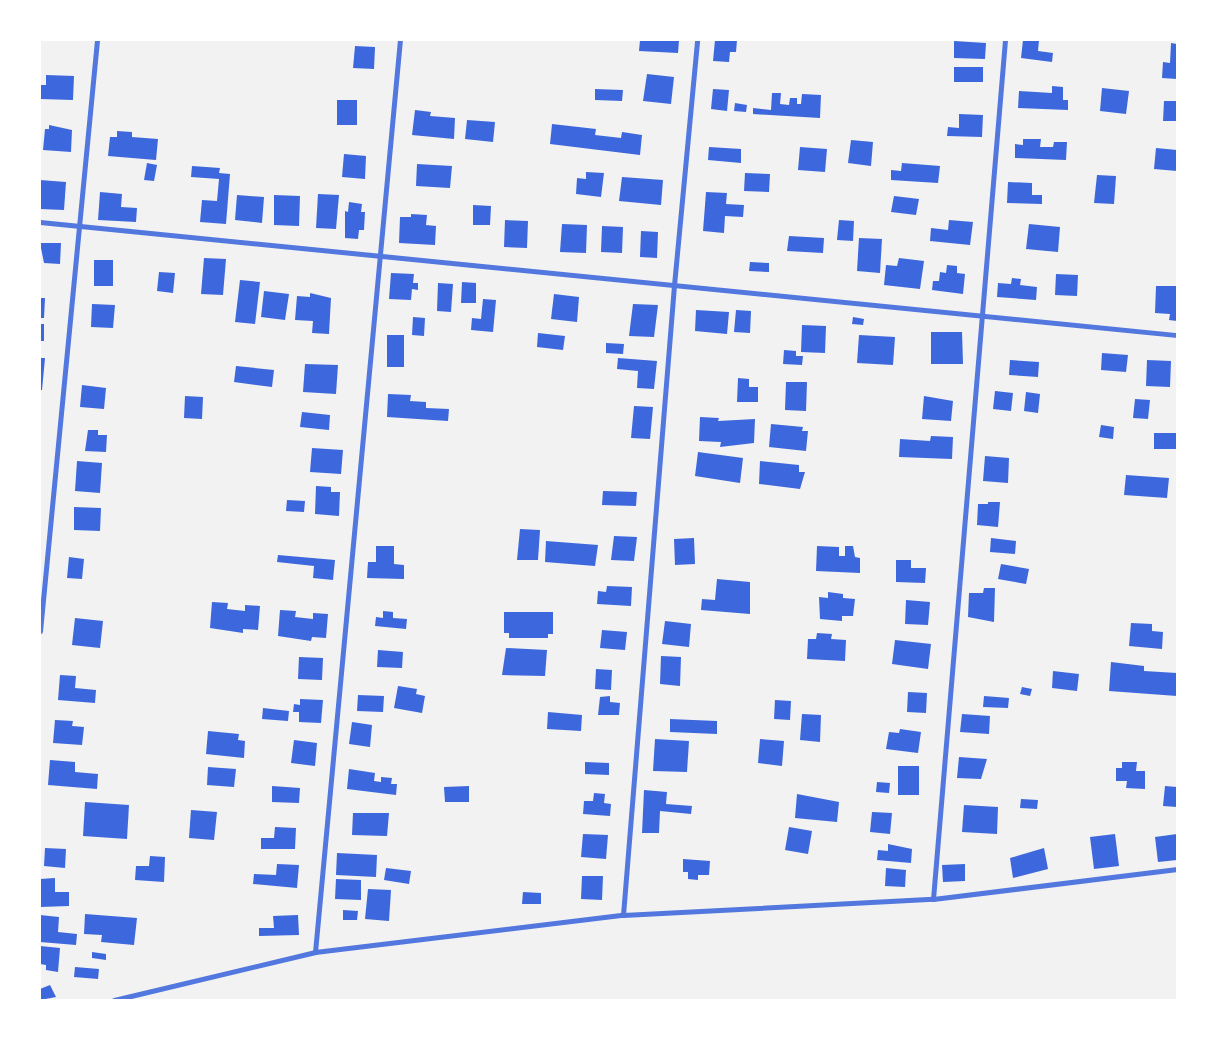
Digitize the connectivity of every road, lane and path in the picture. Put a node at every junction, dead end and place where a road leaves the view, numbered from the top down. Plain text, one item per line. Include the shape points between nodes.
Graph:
1 (97, 40) edge
2 (400, 40) edge
3 (697, 40) edge
4 (1005, 40) edge
5 (40, 222) edge
6 (78, 226) junction
7 (381, 256) junction
8 (674, 285) junction
9 (981, 316) junction
10 (1177, 335) edge
11 (40, 631) edge
12 (1177, 869) edge
13 (932, 899) junction
14 (623, 915) junction
15 (315, 952) junction
16 (114, 1000) edge

1 - 6 street
2 - 7 street
3 - 8 street
4 - 9 street
5 - 6 street
6 - 7 street
6 - 11 street
7 - 8 street
7 - 15 street
8 - 9 street
8 - 14 street
9 - 10 street
9 - 13 street
12 - 13 street
13 - 14 street
14 - 15 street
15 - 16 street

